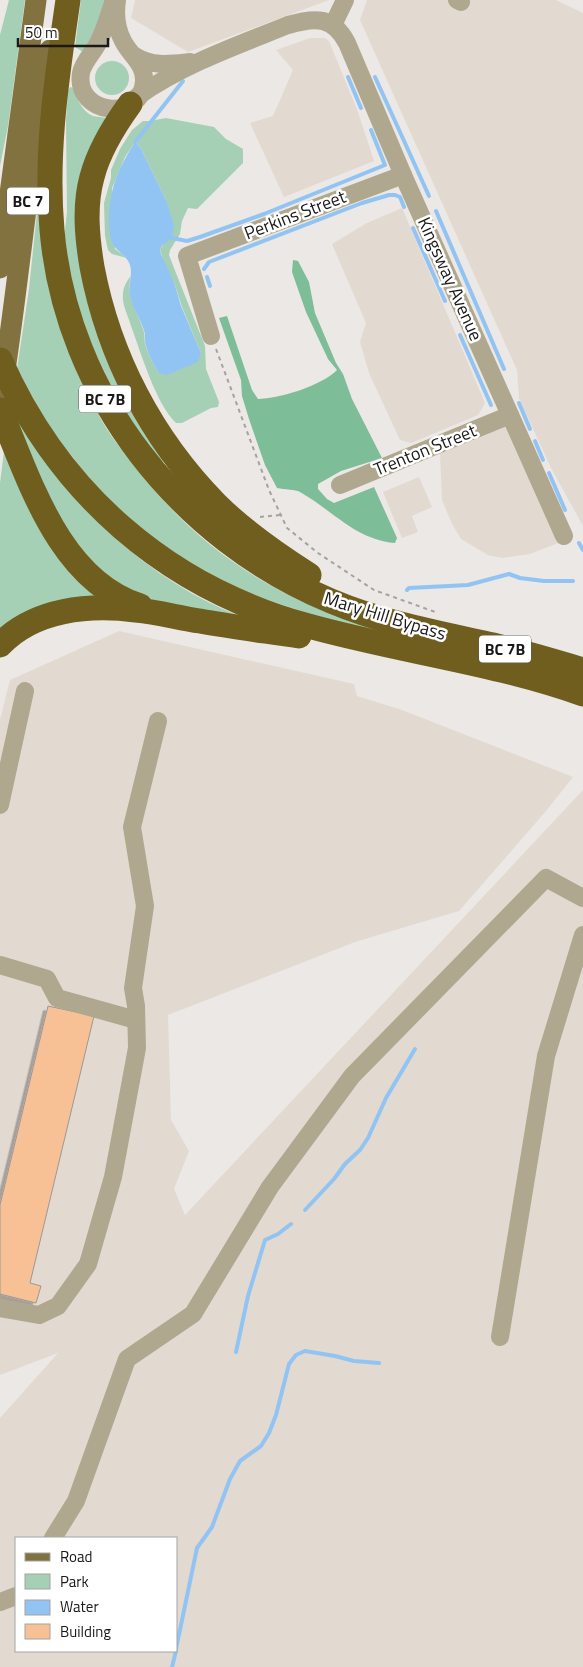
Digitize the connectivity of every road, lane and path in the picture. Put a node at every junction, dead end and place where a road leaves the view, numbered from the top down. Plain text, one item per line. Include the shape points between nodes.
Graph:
1 (36, 0) edge
2 (59, 0) edge
3 (68, 0) edge
4 (115, 0) edge
5 (345, 0) edge
6 (333, 25) junction
7 (135, 56) junction
8 (200, 60) junction
9 (134, 100) junction
10 (403, 175) junction
11 (0, 268) edge
12 (211, 336) joint
13 (0, 360) edge
14 (6, 403) edge
15 (510, 415) junction
16 (340, 485) dead end
17 (564, 536) dead end
18 (161, 613) junction
19 (434, 624) junction
20 (0, 645) edge
21 (410, 650) junction
22 (583, 670) edge
23 (25, 691) dead end
24 (583, 694) edge
25 (158, 720) dead end
26 (0, 805) edge
27 (583, 898) edge
28 (583, 935) edge
29 (0, 965) edge
30 (136, 1020) junction
31 (0, 1308) edge
32 (500, 1337) dead end
33 (53, 1537) edge
34 (15, 1596) edge
35 (0, 1602) edge

1 - 11 main road, BC 7
2 - 14 main road, BC 7 via 41,97
3 - 19 highway, Mary Hill Bypass / BC 7B via 50,140 52,233 59,279 71,323 110,408 166,486 215,532 250,559 333,602 382,619
4 - 7 street via 118,28 125,45
4 - 9 street via 99,42 81,73 82,85 89,99 101,107 118,109
5 - 6 street
6 - 8 street via 316,20 299,22
6 - 10 street, Kingsway Avenue via 347,44
7 - 8 street via 161,64
7 - 9 street via 144,80
8 - 9 street
9 - 19 highway via 110,135 94,167 87,226 94,278 106,322 144,410 194,480 243,529 309,575
10 - 12 street, Perkins Street via 187,256
10 - 15 street, Kingsway Avenue
12 - 19 path via 269,490 287,528 374,590 437,612
13 - 14 highway, Mary Hill Bypass / BC 7B
14 - 18 highway via 10,435 46,516 76,563 95,581 120,597
14 - 21 highway, Mary Hill Bypass / BC 7B via 46,444 85,493 131,536 175,568 216,592 260,611
15 - 16 street, Trenton Street
15 - 17 street, Kingsway Avenue
18 - 20 highway via 121,609 63,612 26,624
18 - 21 highway via 241,628
19 - 22 highway, Mary Hill Bypass / BC 7B
21 - 24 highway, Mary Hill Bypass / BC 7B
23 - 26 street
25 - 30 street via 132,827 144,906 133,988
27 - 33 street via 546,878 352,1076 270,1187 193,1314 126,1360 76,1501
28 - 32 street via 546,1056
29 - 30 street via 47,978 57,998
30 - 31 street via 137,1048 113,1177 88,1264 58,1306 39,1315
34 - 35 street

